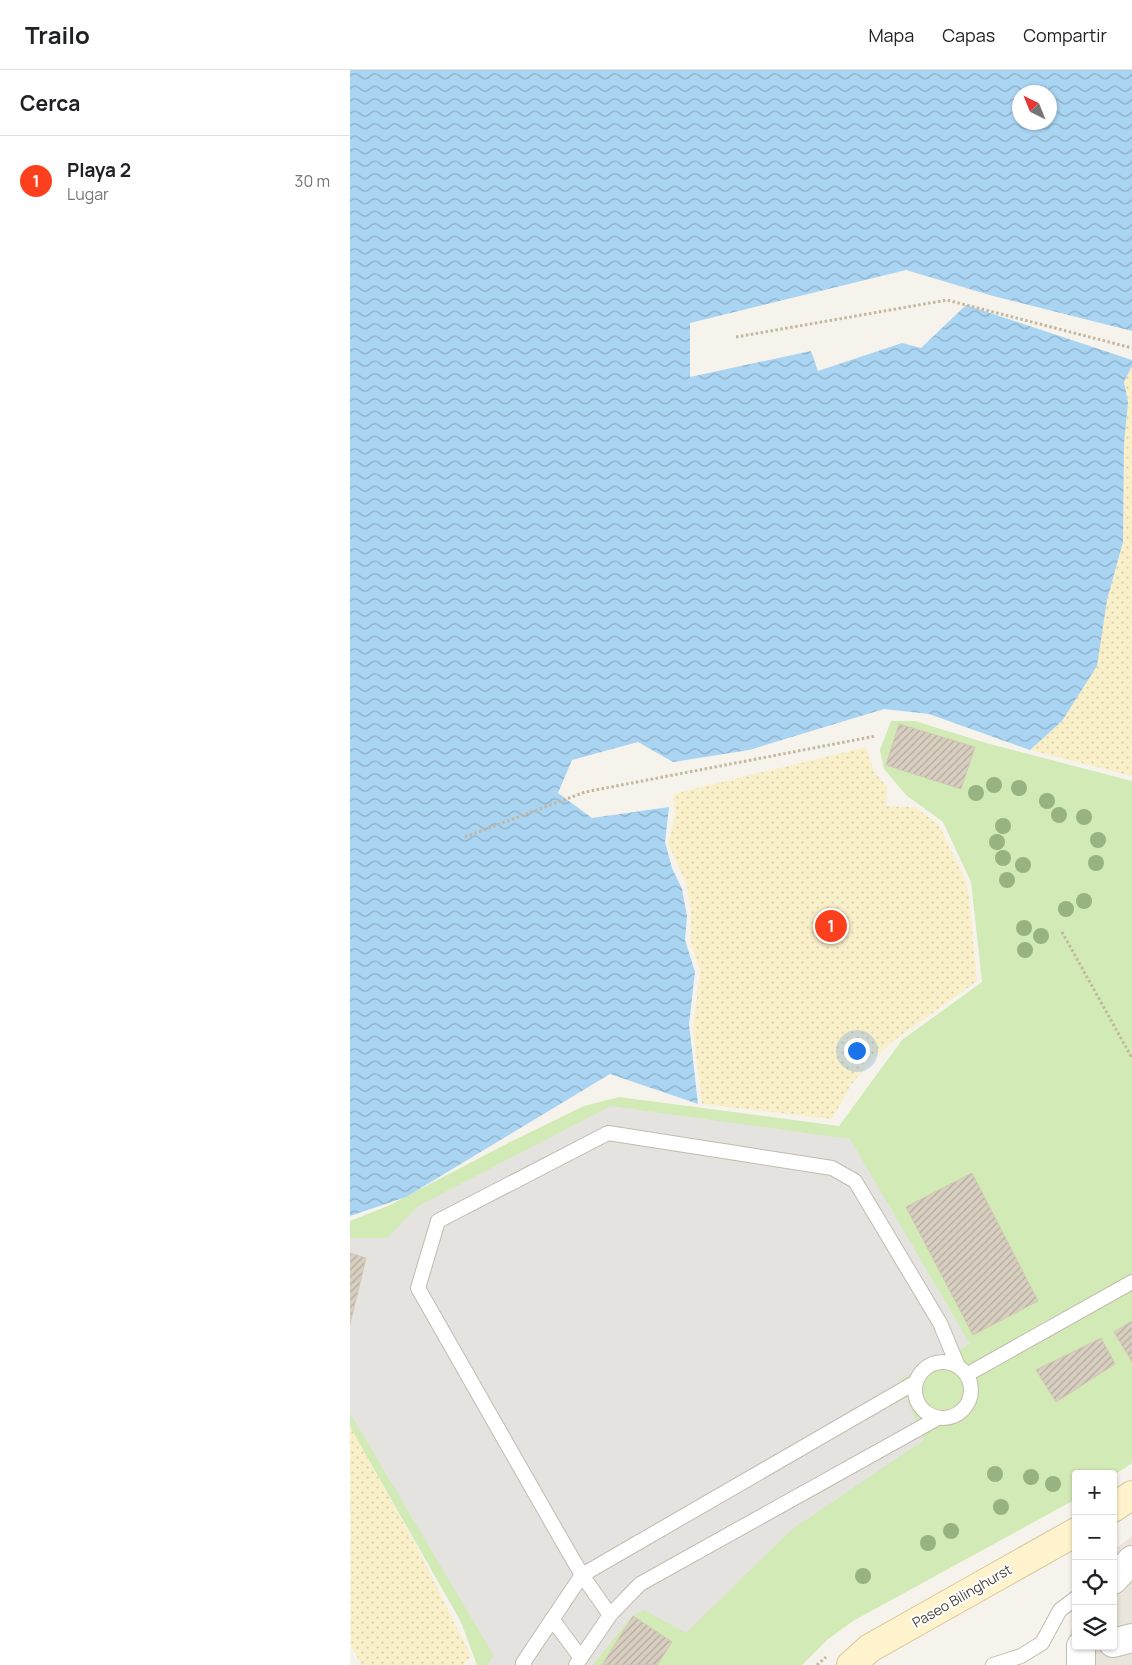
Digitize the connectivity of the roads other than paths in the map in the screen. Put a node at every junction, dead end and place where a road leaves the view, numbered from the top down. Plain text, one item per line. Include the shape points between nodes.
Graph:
1 (1132, 1282) edge
2 (957, 1364) junction
3 (968, 1374) junction
4 (916, 1382) junction
5 (938, 1418) junction
6 (1132, 1495) edge
7 (1117, 1505) edge
8 (1132, 1509) edge
9 (1117, 1513) edge
10 (1072, 1534) edge
11 (582, 1575) junction
12 (1072, 1601) edge
13 (610, 1616) junction
14 (552, 1619) junction
15 (1132, 1638) edge
16 (1117, 1641) edge
17 (579, 1662) edge
18 (524, 1665) edge
19 (851, 1665) edge
20 (993, 1665) edge

1 - 3 lane
2 - 3 lane
2 - 4 lane via 940,1361 932,1364 919,1374
2 - 11 lane via 940,1323 855,1181 832,1168 608,1133 438,1221 418,1288
3 - 5 lane via 972,1393 964,1410 947,1418
4 - 5 lane via 917,1401 922,1409
4 - 11 lane
5 - 13 lane via 640,1584
6 - 7 main road
8 - 9 main road
10 - 19 main road, Paseo Bilinghurst via 870,1648
11 - 13 lane
11 - 14 lane
12 - 20 lane via 1060,1610 1042,1643 1021,1656
13 - 17 lane
14 - 17 lane
14 - 18 lane
15 - 16 street

